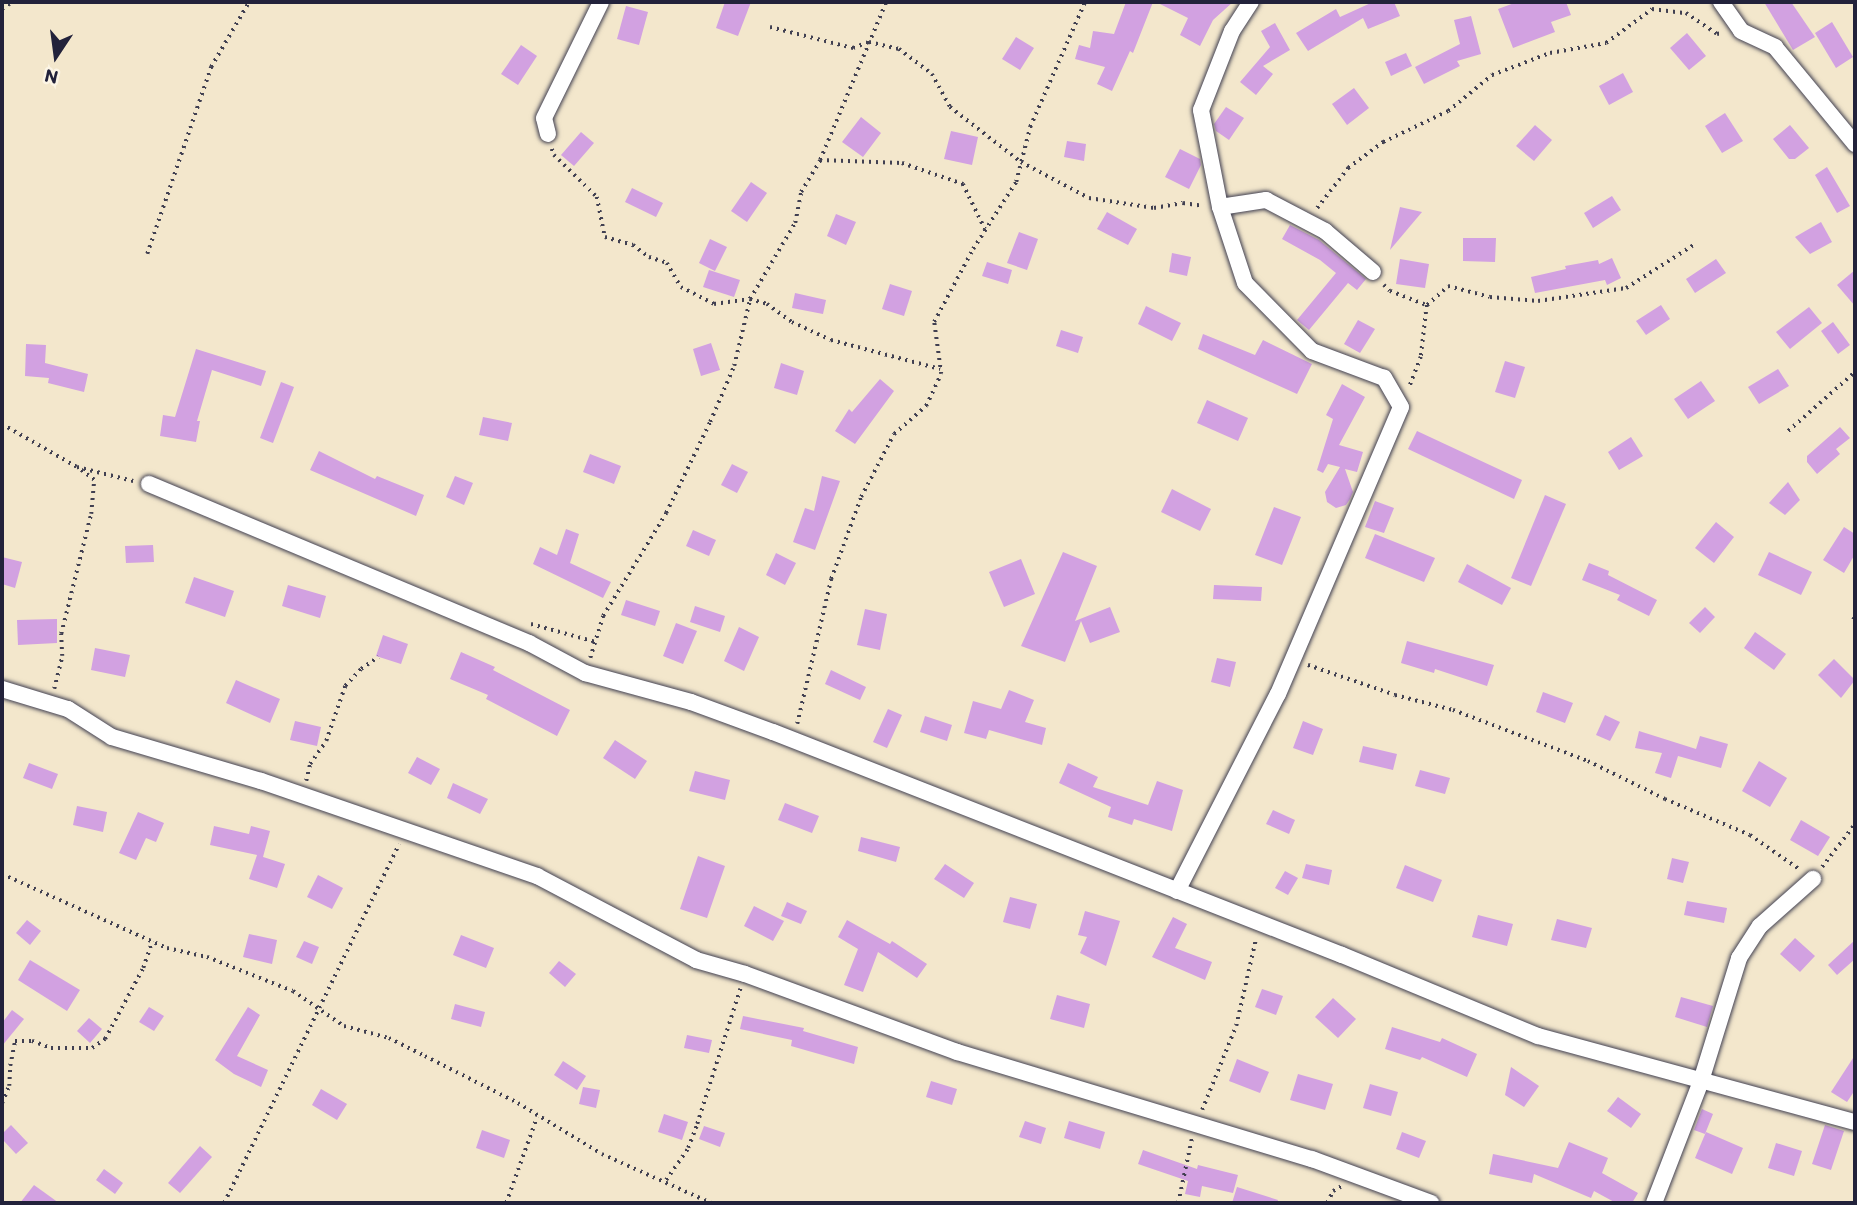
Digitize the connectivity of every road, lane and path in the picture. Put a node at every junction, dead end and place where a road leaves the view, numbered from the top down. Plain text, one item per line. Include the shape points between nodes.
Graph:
1 (12, 2) edge
2 (249, 2) edge
3 (601, 2) edge
4 (886, 2) edge
5 (1085, 2) edge
6 (1251, 2) edge
7 (1721, 2) edge
8 (2, 9) edge
9 (769, 27) dead end
10 (1741, 31) junction
11 (869, 42) junction
12 (548, 134) joint
13 (1855, 144) edge
14 (820, 160) junction
15 (1021, 162) junction
16 (1220, 207) junction
17 (1307, 221) junction
18 (985, 230) junction
19 (1695, 244) dead end
20 (147, 254) dead end
21 (1373, 272) joint
22 (750, 299) junction
23 (1427, 305) junction
24 (940, 369) junction
25 (1855, 372) edge
26 (1401, 407) junction
27 (2, 424) edge
28 (1788, 431) dead end
29 (77, 467) junction
30 (149, 484) joint
31 (513, 636) junction
32 (596, 642) junction
33 (378, 657) dead end
34 (1292, 662) junction
35 (585, 673) junction
36 (2, 689) edge
37 (51, 704) junction
38 (792, 740) junction
39 (324, 804) junction
40 (1855, 824) edge
41 (405, 833) junction
42 (2, 874) edge
43 (1813, 879) junction
44 (1177, 891) junction
45 (1260, 923) junction
46 (152, 942) junction
47 (745, 974) junction
48 (319, 1009) junction
49 (1701, 1081) junction
50 (2, 1103) edge
51 (537, 1117) junction
52 (1855, 1122) edge
53 (1195, 1124) junction
54 (666, 1181) junction
55 (224, 1203) edge
56 (506, 1203) edge
57 (710, 1203) edge
58 (1178, 1203) edge
59 (1431, 1203) edge
60 (1654, 1203) edge

1 - 8 path
2 - 20 path via 211,67
3 - 12 street via 544,118
4 - 11 path
5 - 15 path via 1030,127
6 - 16 street via 1232,31 1201,110
7 - 10 street
9 - 11 path via 853,48
10 - 13 street via 1775,47
10 - 17 path via 1717,34 1686,13 1652,9 1606,43 1550,53 1492,75 1448,111 1383,142 1348,168
11 - 14 path
11 - 15 path via 899,49 932,74 950,107
12 - 22 path via 554,155 597,197 605,237 634,245 667,263 681,286 714,304
14 - 18 path via 902,163 963,184
14 - 22 path via 801,192 795,223
15 - 16 path via 1089,198 1154,208 1183,203
15 - 18 path via 1016,182
16 - 17 street via 1266,200
16 - 26 street via 1245,283 1312,351 1384,378
17 - 21 street
18 - 24 path via 934,322
19 - 23 path via 1626,288 1538,301 1490,297 1448,286
21 - 23 path via 1390,291
22 - 24 path via 831,340
22 - 32 path via 734,366 710,422 666,513 603,616
23 - 26 path via 1421,357
24 - 38 path via 926,405 894,434 861,497 831,579
25 - 28 path
26 - 34 street
27 - 29 path
29 - 30 path
29 - 37 path via 94,480 91,514 61,634 62,656
30 - 31 street
31 - 32 path via 526,624 541,625
31 - 35 street
32 - 35 path
33 - 39 path via 345,686 326,741 310,764 305,784
34 - 43 path via 1453,710 1588,761 1750,835
34 - 44 street
35 - 38 street via 691,702
36 - 37 street
37 - 39 street via 68,709 112,737
38 - 44 street
39 - 41 street
40 - 43 path
41 - 47 street via 537,876 696,960
41 - 48 path
42 - 46 path
43 - 49 street via 1760,926 1739,958
44 - 45 street
45 - 49 street via 1538,1036
45 - 53 path via 1236,1026
46 - 48 path via 207,957 293,991
46 - 50 path via 104,1040 92,1048 51,1048 15,1041
47 - 53 street via 957,1052
47 - 54 path via 688,1148
48 - 51 path via 344,1026 389,1038
48 - 55 path
49 - 52 street
49 - 60 street
51 - 54 path via 602,1154
51 - 56 path
53 - 58 path
53 - 59 street via 1312,1159
54 - 57 path

